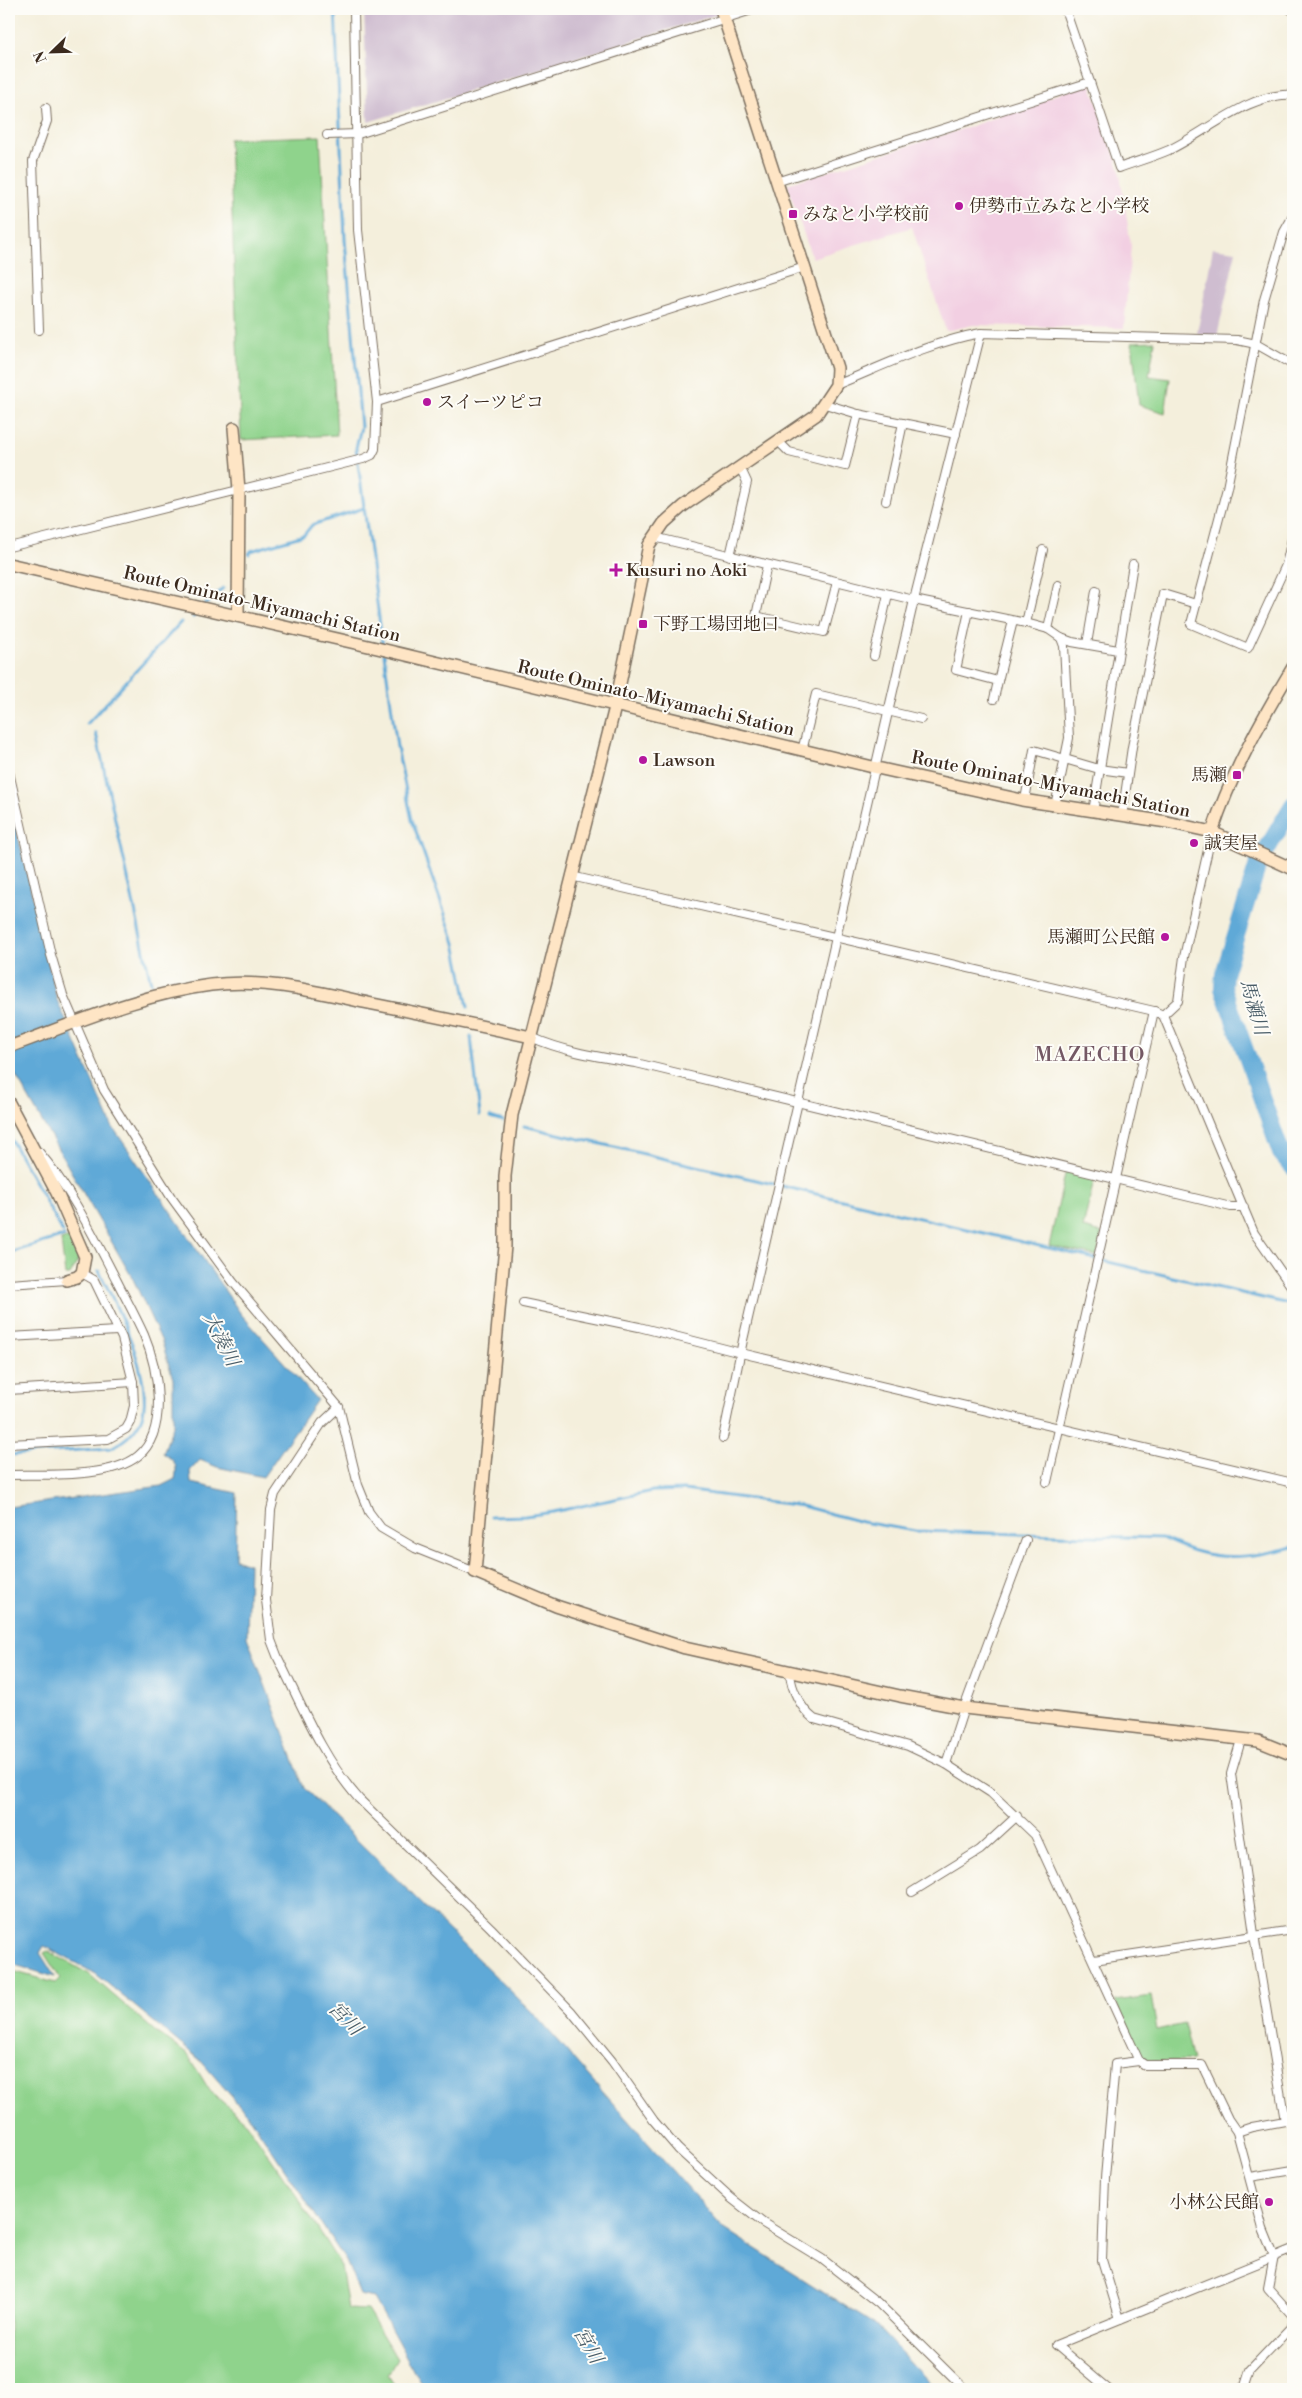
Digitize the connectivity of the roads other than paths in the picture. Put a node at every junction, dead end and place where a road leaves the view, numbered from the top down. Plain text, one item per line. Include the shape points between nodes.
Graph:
1 (354, 9) edge
2 (755, 9) edge
3 (1065, 9) edge
4 (1290, 9) edge
5 (1293, 11) edge
6 (723, 14) edge
7 (1090, 82) junction
8 (1293, 95) edge
9 (46, 108) dead end
10 (358, 134) junction
11 (327, 135) dead end
12 (776, 182) junction
13 (1293, 216) edge
14 (805, 267) junction
15 (38, 330) dead end
16 (981, 333) junction
17 (1256, 344) junction
18 (1293, 365) edge
19 (836, 386) junction
20 (377, 402) junction
21 (825, 404) junction
22 (858, 414) junction
23 (903, 423) junction
24 (234, 428) dead end
25 (956, 434) junction
26 (778, 441) junction
27 (740, 467) junction
28 (239, 490) junction
29 (886, 500) dead end
30 (1293, 534) edge
31 (654, 538) junction
32 (9, 546) edge
33 (1043, 550) dead end
34 (730, 556) junction
35 (9, 564) edge
36 (1133, 564) dead end
37 (767, 565) junction
38 (837, 582) junction
39 (1058, 585) dead end
40 (1096, 591) dead end
41 (888, 594) junction
42 (914, 600) junction
43 (1196, 604) junction
44 (969, 611) junction
45 (238, 616) junction
46 (1013, 622) junction
47 (1026, 623) junction
48 (1048, 629) junction
49 (1061, 638) junction
50 (1087, 644) junction
51 (1118, 650) junction
52 (874, 656) dead end
53 (1293, 667) edge
54 (998, 681) junction
55 (994, 699) dead end
56 (615, 706) junction
57 (889, 712) junction
58 (921, 719) dead end
59 (802, 751) junction
60 (1064, 760) junction
61 (877, 768) junction
62 (1099, 769) junction
63 (9, 772) edge
64 (1128, 773) junction
65 (1025, 800) junction
66 (1056, 806) junction
67 (1093, 812) junction
68 (1122, 816) junction
69 (1212, 832) junction
70 (1293, 869) edge
71 (572, 876) junction
72 (837, 936) junction
73 (1154, 1011) junction
74 (1162, 1015) junction
75 (74, 1023) junction
76 (532, 1037) junction
77 (9, 1047) edge
78 (9, 1103) edge
79 (799, 1103) junction
80 (30, 1141) junction
81 (1116, 1178) junction
82 (1244, 1207) junction
83 (82, 1273) junction
84 (67, 1280) joint
85 (9, 1284) edge
86 (1293, 1289) edge
87 (524, 1303) dead end
88 (118, 1331) junction
89 (9, 1337) edge
90 (742, 1353) junction
91 (132, 1382) junction
92 (9, 1390) edge
93 (339, 1407) junction
94 (1059, 1428) junction
95 (723, 1438) dead end
96 (9, 1444) edge
97 (9, 1475) edge
98 (1047, 1482) dead end
99 (1293, 1483) edge
100 (1026, 1540) dead end
101 (476, 1572) junction
102 (790, 1672) junction
103 (964, 1708) junction
104 (1241, 1740) junction
105 (1293, 1755) edge
106 (946, 1764) junction
107 (1017, 1816) junction
108 (912, 1892) dead end
109 (1293, 1930) edge
110 (1255, 1936) junction
111 (1094, 1960) junction
112 (1139, 2061) junction
113 (1237, 2132) junction
114 (1293, 2170) edge
115 (1250, 2177) junction
116 (1293, 2249) edge
117 (1274, 2256) junction
118 (1293, 2316) edge
119 (1120, 2319) junction
120 (1293, 2325) edge
121 (965, 2389) edge
122 (1108, 2389) edge
123 (1244, 2389) edge

1 - 10 street
2 - 6 street
3 - 7 street
4 - 5 street
6 - 10 street
6 - 12 street
7 - 8 street via 1119,168 1169,150 1263,99 1280,94
7 - 12 street
9 - 15 street via 47,121 33,161
10 - 11 street
10 - 20 street via 358,230
12 - 14 street
13 - 17 street via 1284,232 1264,300
14 - 19 street via 837,368
14 - 20 street
16 - 17 street via 1209,338
16 - 19 street via 932,346
16 - 25 street
17 - 18 street
17 - 43 street via 1226,488
19 - 21 street
20 - 28 street via 372,455
21 - 22 street
21 - 26 street via 816,415
22 - 23 street
22 - 26 street via 845,466 788,452
23 - 25 street
23 - 29 street
24 - 28 street
25 - 42 street
26 - 27 street
27 - 31 street via 683,506 664,523
27 - 34 street via 748,482
28 - 32 street
28 - 45 street
30 - 43 street via 1286,565 1248,648 1191,624
31 - 34 street
31 - 56 street via 647,554
33 - 47 street
34 - 37 street
35 - 45 street, Route Ominato-Miyamachi Station
36 - 51 street
37 - 38 street
37 - 38 street via 756,616 824,632
38 - 41 street
39 - 48 street
40 - 50 street
41 - 42 street
41 - 52 street
42 - 44 street
42 - 57 street
43 - 64 street via 1163,594
44 - 46 street
44 - 54 street via 956,670
45 - 56 street, Route Ominato-Miyamachi Station
46 - 47 street
46 - 54 street
47 - 48 street
48 - 49 street
49 - 50 street
49 - 60 street via 1069,738
50 - 51 street
51 - 62 street
53 - 69 street via 1224,795
54 - 55 street
56 - 59 street, Route Ominato-Miyamachi Station
56 - 71 street
57 - 58 street
57 - 59 street via 816,694
57 - 61 street
59 - 61 street, Route Ominato-Miyamachi Station
60 - 62 street
60 - 65 street via 1034,750
60 - 66 street
61 - 65 street, Route Ominato-Miyamachi Station
61 - 72 street
62 - 64 street
62 - 67 street
63 - 75 street via 51,955
64 - 68 street
65 - 66 street, Route Ominato-Miyamachi Station
66 - 67 street, Route Ominato-Miyamachi Station
67 - 68 street, Route Ominato-Miyamachi Station
68 - 69 street, Route Ominato-Miyamachi Station
69 - 70 street, Route Ominato-Miyamachi Station
69 - 74 street via 1184,958 1178,1001
71 - 72 street
71 - 76 street
72 - 73 street
72 - 79 street
73 - 74 street
73 - 81 street
74 - 82 street
75 - 76 street via 168,991 213,984 274,985
75 - 77 street
75 - 93 street via 104,1090 171,1197 233,1282
76 - 79 street via 592,1056
76 - 101 street via 507,1146 504,1246
78 - 80 street
79 - 81 street
79 - 90 street
80 - 83 street via 85,1257
80 - 97 street via 59,1178 99,1246 144,1336 158,1405 153,1438 146,1449 126,1463 100,1471
81 - 82 street via 1231,1207
81 - 94 street
82 - 86 street via 1254,1233
83 - 84 street
83 - 88 street via 94,1280
84 - 85 street
87 - 90 street via 639,1326
88 - 89 street
88 - 91 street
90 - 94 street
90 - 95 street
91 - 92 street
91 - 96 street via 134,1406 130,1422 120,1433 108,1438
93 - 101 street via 358,1485 368,1512 381,1528 415,1548
93 - 121 street via 322,1424 275,1494 271,1510 266,1600 271,1640 278,1658 340,1778 571,2011 678,2149 750,2213 822,2259 878,2303
94 - 98 street
94 - 99 street
100 - 103 street
101 - 102 street via 556,1606 653,1638
102 - 103 street
102 - 106 street via 806,1713 814,1719 908,1746
103 - 104 street
103 - 106 street
104 - 105 street via 1258,1741
104 - 110 street via 1231,1774
106 - 107 street via 991,1793
107 - 108 street via 980,1850
107 - 111 street via 1036,1835
109 - 110 street
110 - 111 street
110 - 113 street via 1285,2121
111 - 112 street via 1109,2000
112 - 113 street via 1145,2065 1202,2065
112 - 119 street via 1115,2064 1106,2166 1102,2260
113 - 115 street
114 - 115 street
115 - 117 street via 1263,2229
116 - 117 street
117 - 118 street via 1268,2288
117 - 119 street
119 - 122 street via 1056,2345
120 - 123 street via 1250,2370

